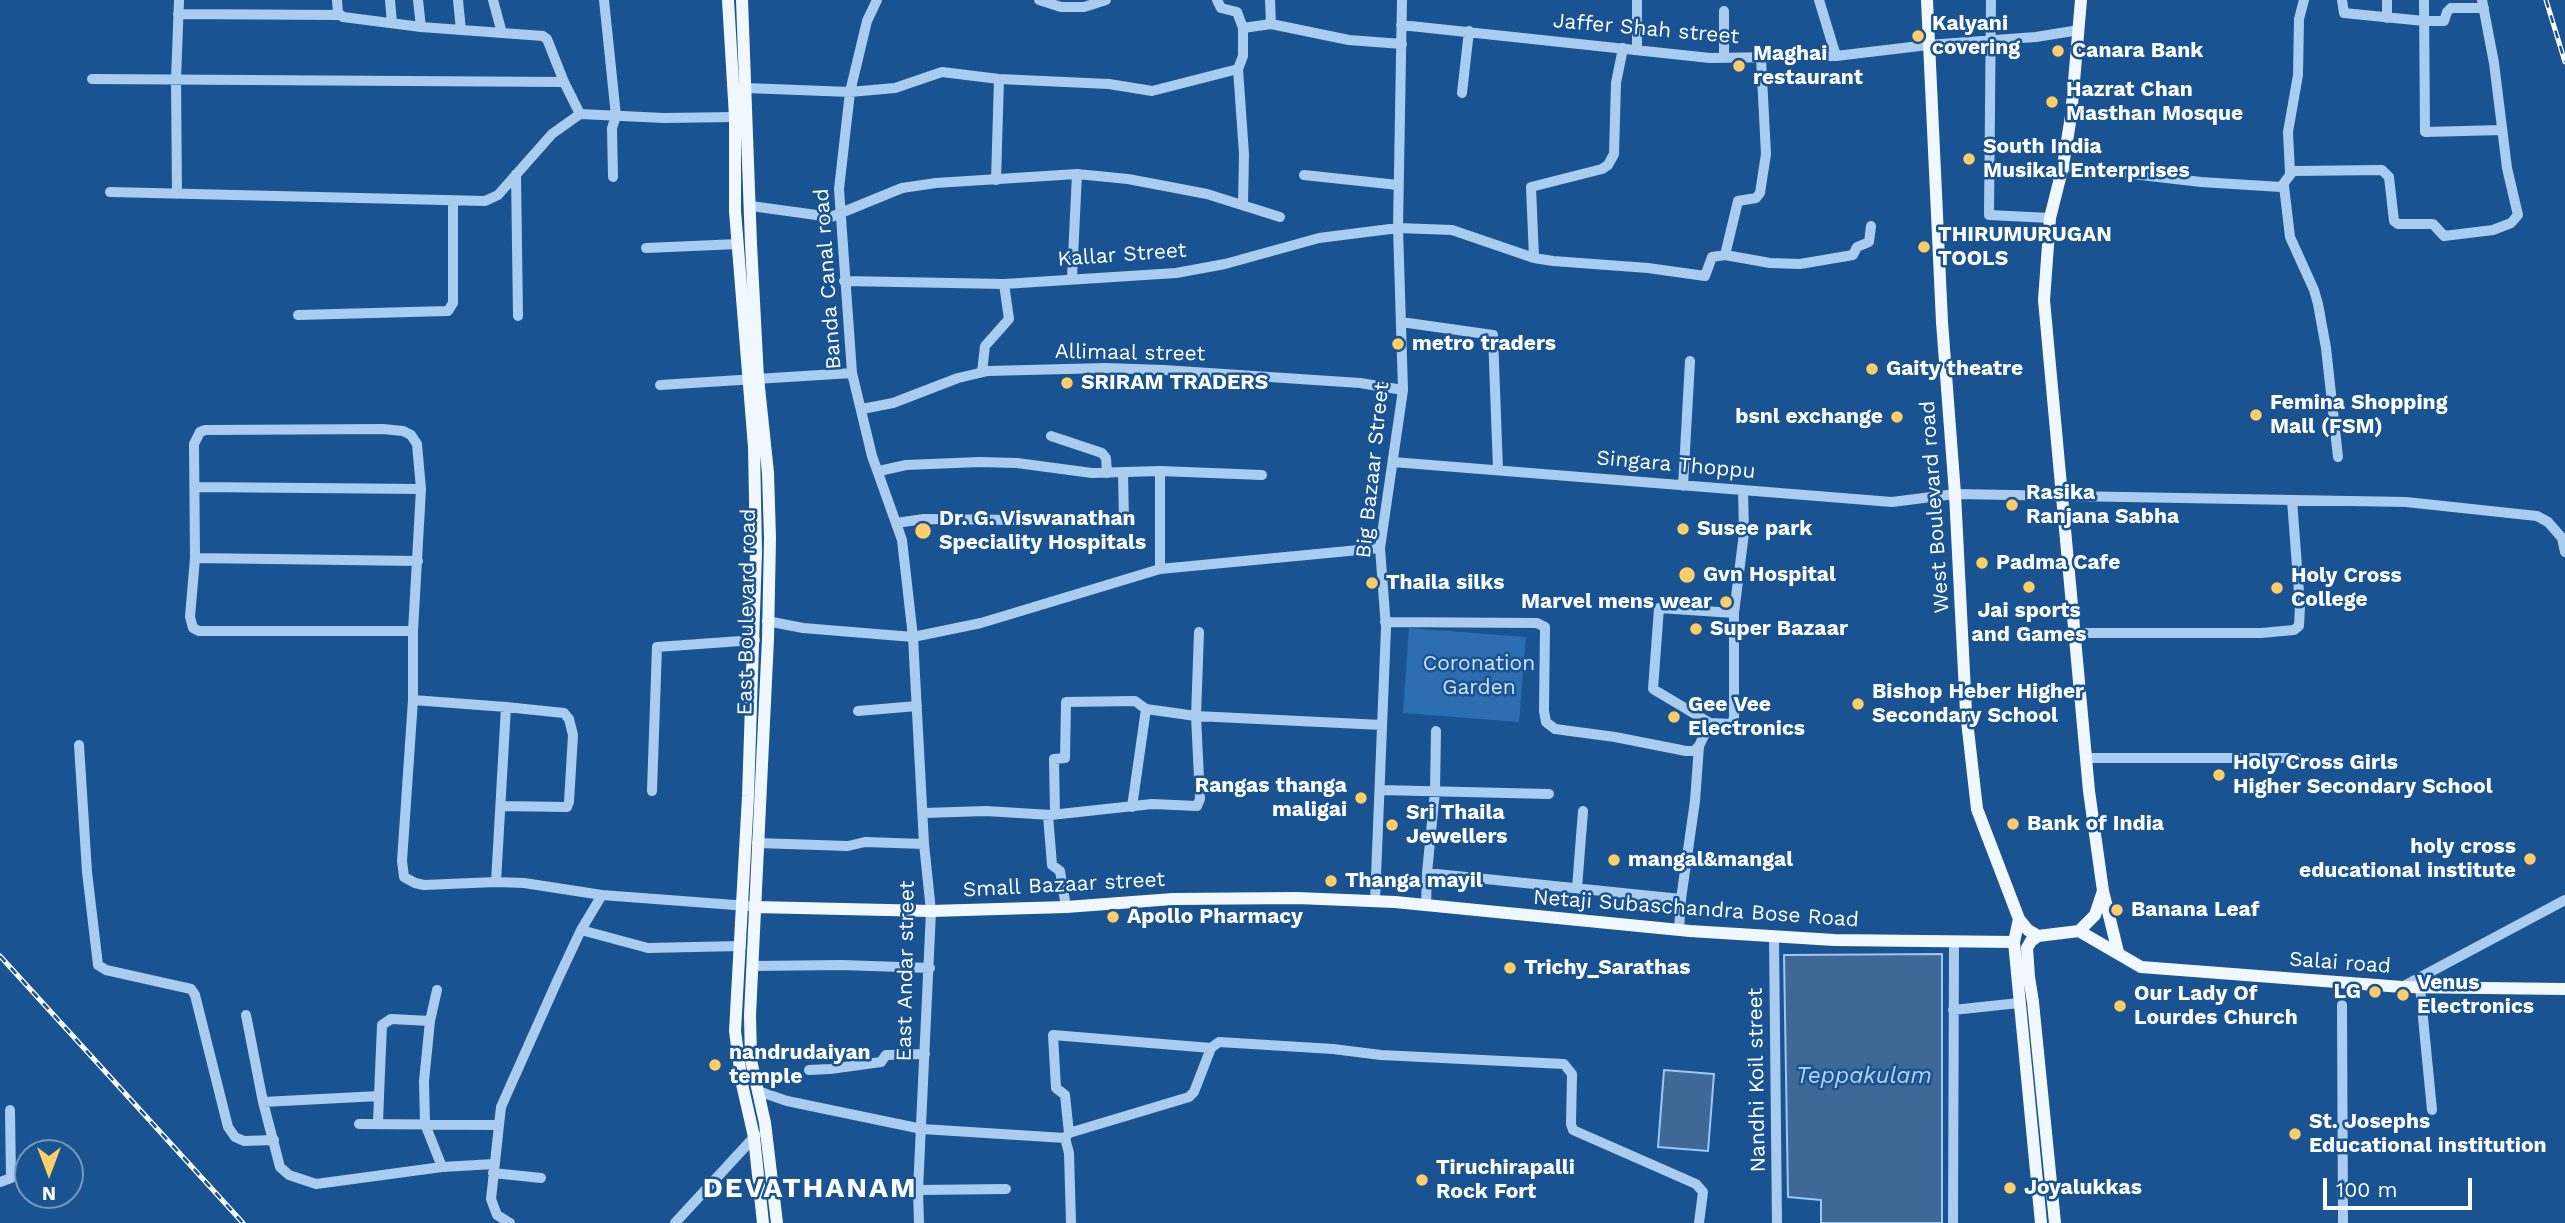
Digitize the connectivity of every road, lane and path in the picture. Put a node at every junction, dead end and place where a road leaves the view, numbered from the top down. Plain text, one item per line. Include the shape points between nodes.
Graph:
1 (179, 0) edge
2 (291, 0) edge
3 (337, 0) edge
4 (390, 0) edge
5 (418, 0) edge
6 (458, 0) edge
7 (493, 0) edge
8 (604, 0) edge
9 (728, 0) edge
10 (742, 0) edge
11 (877, 0) edge
12 (1040, 0) edge
13 (1106, 0) edge
14 (1216, 0) edge
15 (1270, 0) edge
16 (1402, 0) edge
17 (1637, 0) edge
18 (1819, 0) edge
19 (1927, 0) edge
20 (1990, 0) edge
21 (2081, 0) edge
22 (2304, 0) edge
23 (2342, 0) edge
24 (2387, 0) edge
25 (2424, 0) edge
26 (2483, 4) edge
27 (1724, 11) dead end
28 (292, 14) junction
29 (178, 15) junction
30 (338, 15) junction
31 (2387, 18) junction
32 (2424, 21) junction
33 (392, 23) junction
34 (1271, 24) junction
35 (1401, 25) junction
36 (421, 27) junction
37 (1243, 28) junction
38 (461, 30) junction
39 (2079, 30) junction
40 (1469, 31) junction
41 (502, 33) junction
42 (1989, 40) junction
43 (1402, 44) junction
44 (1928, 45) junction
45 (1623, 48) junction
46 (1637, 50) junction
47 (1836, 56) junction
48 (1724, 58) junction
49 (1761, 58) junction
50 (1238, 69) junction
51 (92, 79) dead end
52 (176, 79) junction
53 (999, 79) junction
54 (564, 82) junction
55 (746, 88) junction
56 (850, 92) junction
57 (1462, 93) dead end
58 (580, 114) junction
59 (617, 116) junction
60 (735, 117) junction
61 (2502, 130) junction
62 (2063, 166) junction
63 (2290, 173) junction
64 (516, 174) junction
65 (1077, 174) junction
66 (1304, 175) dead end
67 (613, 177) dead end
68 (996, 180) junction
69 (1398, 185) junction
70 (2284, 186) junction
71 (110, 192) dead end
72 (177, 194) junction
73 (498, 195) junction
74 (453, 202) junction
75 (1243, 205) junction
76 (751, 206) junction
77 (517, 212) junction
78 (840, 213) junction
79 (1280, 217) dead end
80 (2050, 218) junction
81 (1871, 226) dead end
82 (1398, 228) junction
83 (738, 244) junction
84 (646, 248) dead end
85 (1725, 255) junction
86 (1534, 258) junction
87 (1072, 278) junction
88 (844, 281) junction
89 (1004, 284) junction
90 (298, 315) dead end
91 (518, 316) dead end
92 (1401, 322) junction
93 (1690, 361) dead end
94 (982, 372) junction
95 (852, 373) junction
96 (753, 378) junction
97 (660, 385) dead end
98 (1403, 390) junction
99 (862, 409) junction
100 (1051, 436) dead end
101 (2338, 457) dead end
102 (1393, 462) junction
103 (1498, 470) junction
104 (879, 471) junction
105 (1160, 471) junction
106 (1107, 473) junction
107 (1123, 473) junction
108 (1262, 475) dead end
109 (1684, 485) junction
110 (196, 487) junction
111 (421, 489) junction
112 (1743, 490) junction
113 (1955, 494) junction
114 (2060, 495) junction
115 (2292, 500) junction
116 (1023, 520) dead end
117 (1124, 521) dead end
118 (896, 523) junction
119 (1380, 548) junction
120 (2565, 552) edge
121 (195, 558) junction
122 (418, 561) junction
123 (1160, 569) junction
124 (1734, 613) junction
125 (767, 621) junction
126 (1385, 622) junction
127 (413, 631) junction
128 (1199, 632) dead end
129 (2074, 633) junction
130 (913, 637) junction
131 (755, 640) junction
132 (413, 700) junction
133 (918, 706) junction
134 (506, 707) junction
135 (1146, 709) junction
136 (858, 711) dead end
137 (1196, 716) junction
138 (1710, 723) junction
139 (1382, 725) junction
140 (1436, 731) dead end
141 (79, 745) dead end
142 (1699, 746) junction
143 (2085, 758) junction
144 (2297, 758) dead end
145 (1380, 790) junction
146 (652, 791) dead end
147 (1435, 791) junction
148 (1549, 794) dead end
149 (500, 806) junction
150 (1132, 807) junction
151 (1583, 811) dead end
152 (924, 813) junction
153 (1051, 814) junction
154 (757, 843) junction
155 (924, 844) junction
156 (1427, 873) junction
157 (496, 882) junction
158 (1577, 888) junction
159 (2104, 891) junction
160 (602, 895) junction
161 (1681, 899) junction
162 (2565, 900) edge
163 (1375, 901) junction
164 (749, 906) junction
165 (1426, 906) junction
166 (1066, 907) junction
167 (930, 911) junction
168 (2020, 919) junction
169 (581, 930) junction
170 (1679, 930) junction
171 (2079, 931) junction
172 (2038, 936) junction
173 (1774, 937) junction
174 (1954, 942) junction
175 (2014, 942) junction
176 (741, 946) junction
177 (2118, 952) junction
178 (752, 966) junction
179 (930, 968) junction
180 (2402, 986) junction
181 (2420, 987) junction
182 (2565, 989) edge
183 (437, 990) dead end
184 (2019, 1003) junction
185 (2342, 1005) dead end
186 (1953, 1010) junction
187 (246, 1015) dead end
188 (430, 1021) junction
189 (1211, 1048) junction
190 (925, 1055) junction
191 (809, 1070) dead end
192 (758, 1091) junction
193 (379, 1096) junction
194 (263, 1102) junction
195 (10, 1110) dead end
196 (2432, 1110) dead end
197 (359, 1124) dead end
198 (378, 1124) junction
199 (425, 1124) junction
200 (765, 1124) junction
201 (498, 1125) junction
202 (922, 1129) junction
203 (1067, 1135) junction
204 (754, 1137) junction
205 (274, 1140) junction
206 (442, 1167) junction
207 (494, 1168) junction
208 (541, 1178) dead end
209 (0, 1182) edge
210 (1006, 1189) dead end
211 (918, 1190) junction
212 (510, 1223) edge
213 (676, 1223) edge
214 (763, 1223) edge
215 (776, 1223) edge
216 (919, 1223) edge
217 (1071, 1223) edge
218 (1699, 1223) edge
219 (1777, 1223) edge
220 (1953, 1223) edge
221 (2041, 1223) edge
222 (2055, 1223) edge
223 (2343, 1223) edge

1 - 29 street
2 - 28 street
3 - 30 street
4 - 33 street
5 - 36 street
6 - 38 street
7 - 41 street
8 - 59 street
9 - 60 main road
10 - 55 main road, East Boulevard road
11 - 56 street, Banda Canal road via 867,20
12 - 13 street via 1061,7 1084,7
14 - 37 street via 1223,9 1238,12
15 - 34 street
16 - 35 street, Big Bazaar Street
17 - 46 street
18 - 47 street
19 - 44 main road, West Boulevard road
20 - 42 street
21 - 39 main road
22 - 63 street via 2288,132
23 - 31 street via 2344,13
24 - 31 street
25 - 32 street
26 - 32 street via 2451,8 2444,21
26 - 61 street
27 - 48 street
28 - 29 street
28 - 30 street
29 - 52 street
30 - 33 street
31 - 32 street
32 - 61 street via 2425,132
33 - 36 street
34 - 37 street
34 - 43 street via 1349,40
35 - 40 street, Jaffer Shah street
35 - 43 street, Big Bazaar Street
36 - 38 street
37 - 50 street
38 - 41 street
39 - 42 street, Jaffer Shah street
39 - 62 main road
40 - 45 street, Jaffer Shah street
40 - 57 street
41 - 54 street via 547,39
42 - 44 street, Jaffer Shah street
42 - 80 street via 1989,215
43 - 69 street, Big Bazaar Street
44 - 47 street, Jaffer Shah street
44 - 113 main road, West Boulevard road
45 - 46 street, Jaffer Shah street
45 - 86 street via 1616,83 1614,154 1602,169 1531,187
46 - 48 street, Jaffer Shah street
47 - 49 street, Jaffer Shah street
48 - 49 street, Jaffer Shah street
49 - 85 street via 1766,154 1760,193 1738,201
50 - 53 street via 1152,91 1109,84
50 - 75 street
51 - 52 street
52 - 54 street
52 - 72 street
53 - 56 street via 939,72 901,88
53 - 68 street
54 - 58 street
55 - 56 street
55 - 76 main road, East Boulevard road
56 - 78 street, Banda Canal road
58 - 59 street
58 - 64 street via 552,134
59 - 60 street
59 - 67 street via 612,128
60 - 83 main road
61 - 63 street via 2518,217 2493,230 2444,236 2433,224 2396,223 2392,186 2382,170
62 - 70 street
62 - 80 main road
63 - 70 street
64 - 73 street
64 - 77 street
65 - 68 street
65 - 75 street via 1145,182
65 - 87 street
66 - 69 street
68 - 78 street via 902,188
69 - 82 street, Big Bazaar Street
70 - 101 street via 2288,230 2318,304
71 - 72 street
72 - 74 street
73 - 74 street via 485,201
73 - 77 street
74 - 90 street via 453,303 448,311
75 - 79 street
76 - 78 street via 831,217
76 - 96 main road, East Boulevard road
77 - 91 street
78 - 88 street, Banda Canal road
80 - 114 main road via 2044,300
81 - 85 street via 1869,242 1857,247 1853,255 1800,264
82 - 86 street, Kallar Street via 1452,230
82 - 87 street, Kallar Street via 1320,237 1176,273
82 - 92 street, Big Bazaar Street
83 - 84 street
83 - 96 main road
85 - 86 street, Kallar Street via 1713,256 1702,277
87 - 89 street, Kallar Street
88 - 89 street, Kallar Street
88 - 95 street, Banda Canal road
89 - 94 street via 1009,319 985,346
92 - 98 street, Big Bazaar Street
92 - 103 street via 1493,335
93 - 109 street
94 - 98 street, Allimaal street via 1164,370
94 - 99 street, Allimaal street
95 - 96 street
95 - 99 street, Banda Canal road
96 - 97 street
96 - 125 main road, East Boulevard road via 768,472
96 - 131 main road
98 - 102 street, Big Bazaar Street
99 - 104 street, Banda Canal road
100 - 106 street via 1102,453
102 - 103 street, Singara Thoppu
102 - 119 street, Big Bazaar Street
103 - 109 street, Singara Thoppu
104 - 106 street via 906,465 979,462
104 - 118 street, Banda Canal road
105 - 107 street
105 - 108 street
105 - 123 street
106 - 107 street
107 - 117 street
109 - 112 street, Singara Thoppu
110 - 111 street
110 - 111 street via 195,440 205,430 383,429 403,431 417,444
110 - 121 street
111 - 122 street
112 - 113 street, Singara Thoppu via 1892,502
112 - 124 street via 1744,533
113 - 114 street, Singara Thoppu
113 - 168 main road, West Boulevard road via 1966,712 1976,809
114 - 115 street, Singara Thoppu
114 - 129 main road
115 - 120 street, Singara Thoppu via 2406,502 2526,513 2548,522 2562,538
115 - 129 street via 2300,606 2299,626 2294,630
116 - 118 street
118 - 130 street, Banda Canal road
119 - 123 street
119 - 126 street, Big Bazaar Street
121 - 122 street
121 - 127 street via 190,619 197,630
122 - 127 street
123 - 130 street via 981,623
124 - 138 street via 1734,717 1732,724
124 - 138 street via 1658,608 1653,689
125 - 130 street
125 - 154 main road, East Boulevard road
126 - 139 street, Big Bazaar Street
126 - 142 street via 1537,623 1545,627 1546,722 1555,729 1686,751
127 - 132 street
128 - 137 street
129 - 143 main road
130 - 133 street, East Andar street
131 - 146 street via 657,647
131 - 164 main road
132 - 134 street
132 - 157 street via 404,877 424,885
133 - 136 street
133 - 152 street, East Andar street
134 - 149 street
134 - 149 street via 564,713 569,719 573,735 569,802 567,807
135 - 137 street
135 - 150 street
135 - 153 street via 1135,701 1066,702 1065,758 1054,758
137 - 139 street
137 - 150 street via 1199,804
138 - 142 street
139 - 145 street, Big Bazaar Street
140 - 147 street
141 - 205 street via 87,872 99,965 191,989 228,1127 244,1141
142 - 161 street
143 - 144 street
143 - 159 main road
145 - 147 street
145 - 163 street, Big Bazaar Street
147 - 148 street
147 - 156 street
149 - 157 street
150 - 153 street
151 - 158 street
152 - 153 street
152 - 155 street, East Andar street
153 - 166 street via 1052,865 1060,871
154 - 155 street
154 - 164 main road, East Boulevard road
155 - 167 street, East Andar street
156 - 158 street
156 - 165 street
157 - 160 street
158 - 161 street
159 - 171 main road via 2095,915
159 - 177 main road
160 - 164 street
160 - 169 street
161 - 170 street
162 - 180 street
163 - 165 main road, Netaji Subaschandra Bose Road
163 - 166 main road, Small Bazaar street via 1173,899
164 - 167 main road, Small Bazaar street
164 - 176 main road
164 - 178 main road, East Boulevard road
165 - 170 main road, Netaji Subaschandra Bose Road
166 - 167 main road, Small Bazaar street
167 - 179 street, East Andar street
168 - 172 main road
168 - 175 main road
169 - 176 street via 648,948
169 - 201 street via 502,1104
170 - 173 main road, Netaji Subaschandra Bose Road
171 - 172 main road
171 - 177 main road, Salai road
172 - 222 main road via 2027,948
173 - 174 main road, Netaji Subaschandra Bose Road
173 - 219 street, Nandhi Koil street
174 - 175 main road, Netaji Subaschandra Bose Road
174 - 186 street
175 - 184 main road
176 - 204 main road via 736,1031
177 - 180 main road, Salai road via 2141,967
178 - 179 street
178 - 192 main road, East Boulevard road via 751,1060
179 - 190 street, East Andar street
180 - 181 main road, Salai road
181 - 182 main road, Salai road
181 - 196 street
183 - 188 street
184 - 186 street
184 - 221 main road
185 - 223 street
186 - 220 street
187 - 194 street
188 - 193 street via 391,1019 382,1024
188 - 199 street
189 - 203 street via 1189,1097
189 - 203 street via 1053,1035 1056,1088 1065,1096
189 - 218 street via 1219,1042 1565,1065 1572,1074 1574,1131 1696,1184 1703,1192
190 - 191 street via 886,1055 881,1062
190 - 202 street, East Andar street
192 - 200 main road, East Boulevard road
192 - 202 street
193 - 194 street
193 - 198 street
194 - 205 street
195 - 209 street via 11,1178
197 - 198 street
198 - 199 street
199 - 201 street
199 - 206 street
200 - 204 street
200 - 215 main road, East Boulevard road
201 - 207 street
202 - 203 street
202 - 211 street, East Andar street
203 - 217 street
204 - 213 street
204 - 214 main road
205 - 206 street via 280,1167 316,1184
206 - 207 street
207 - 208 street
207 - 212 street via 492,1206
210 - 211 street
211 - 216 street, East Andar street

